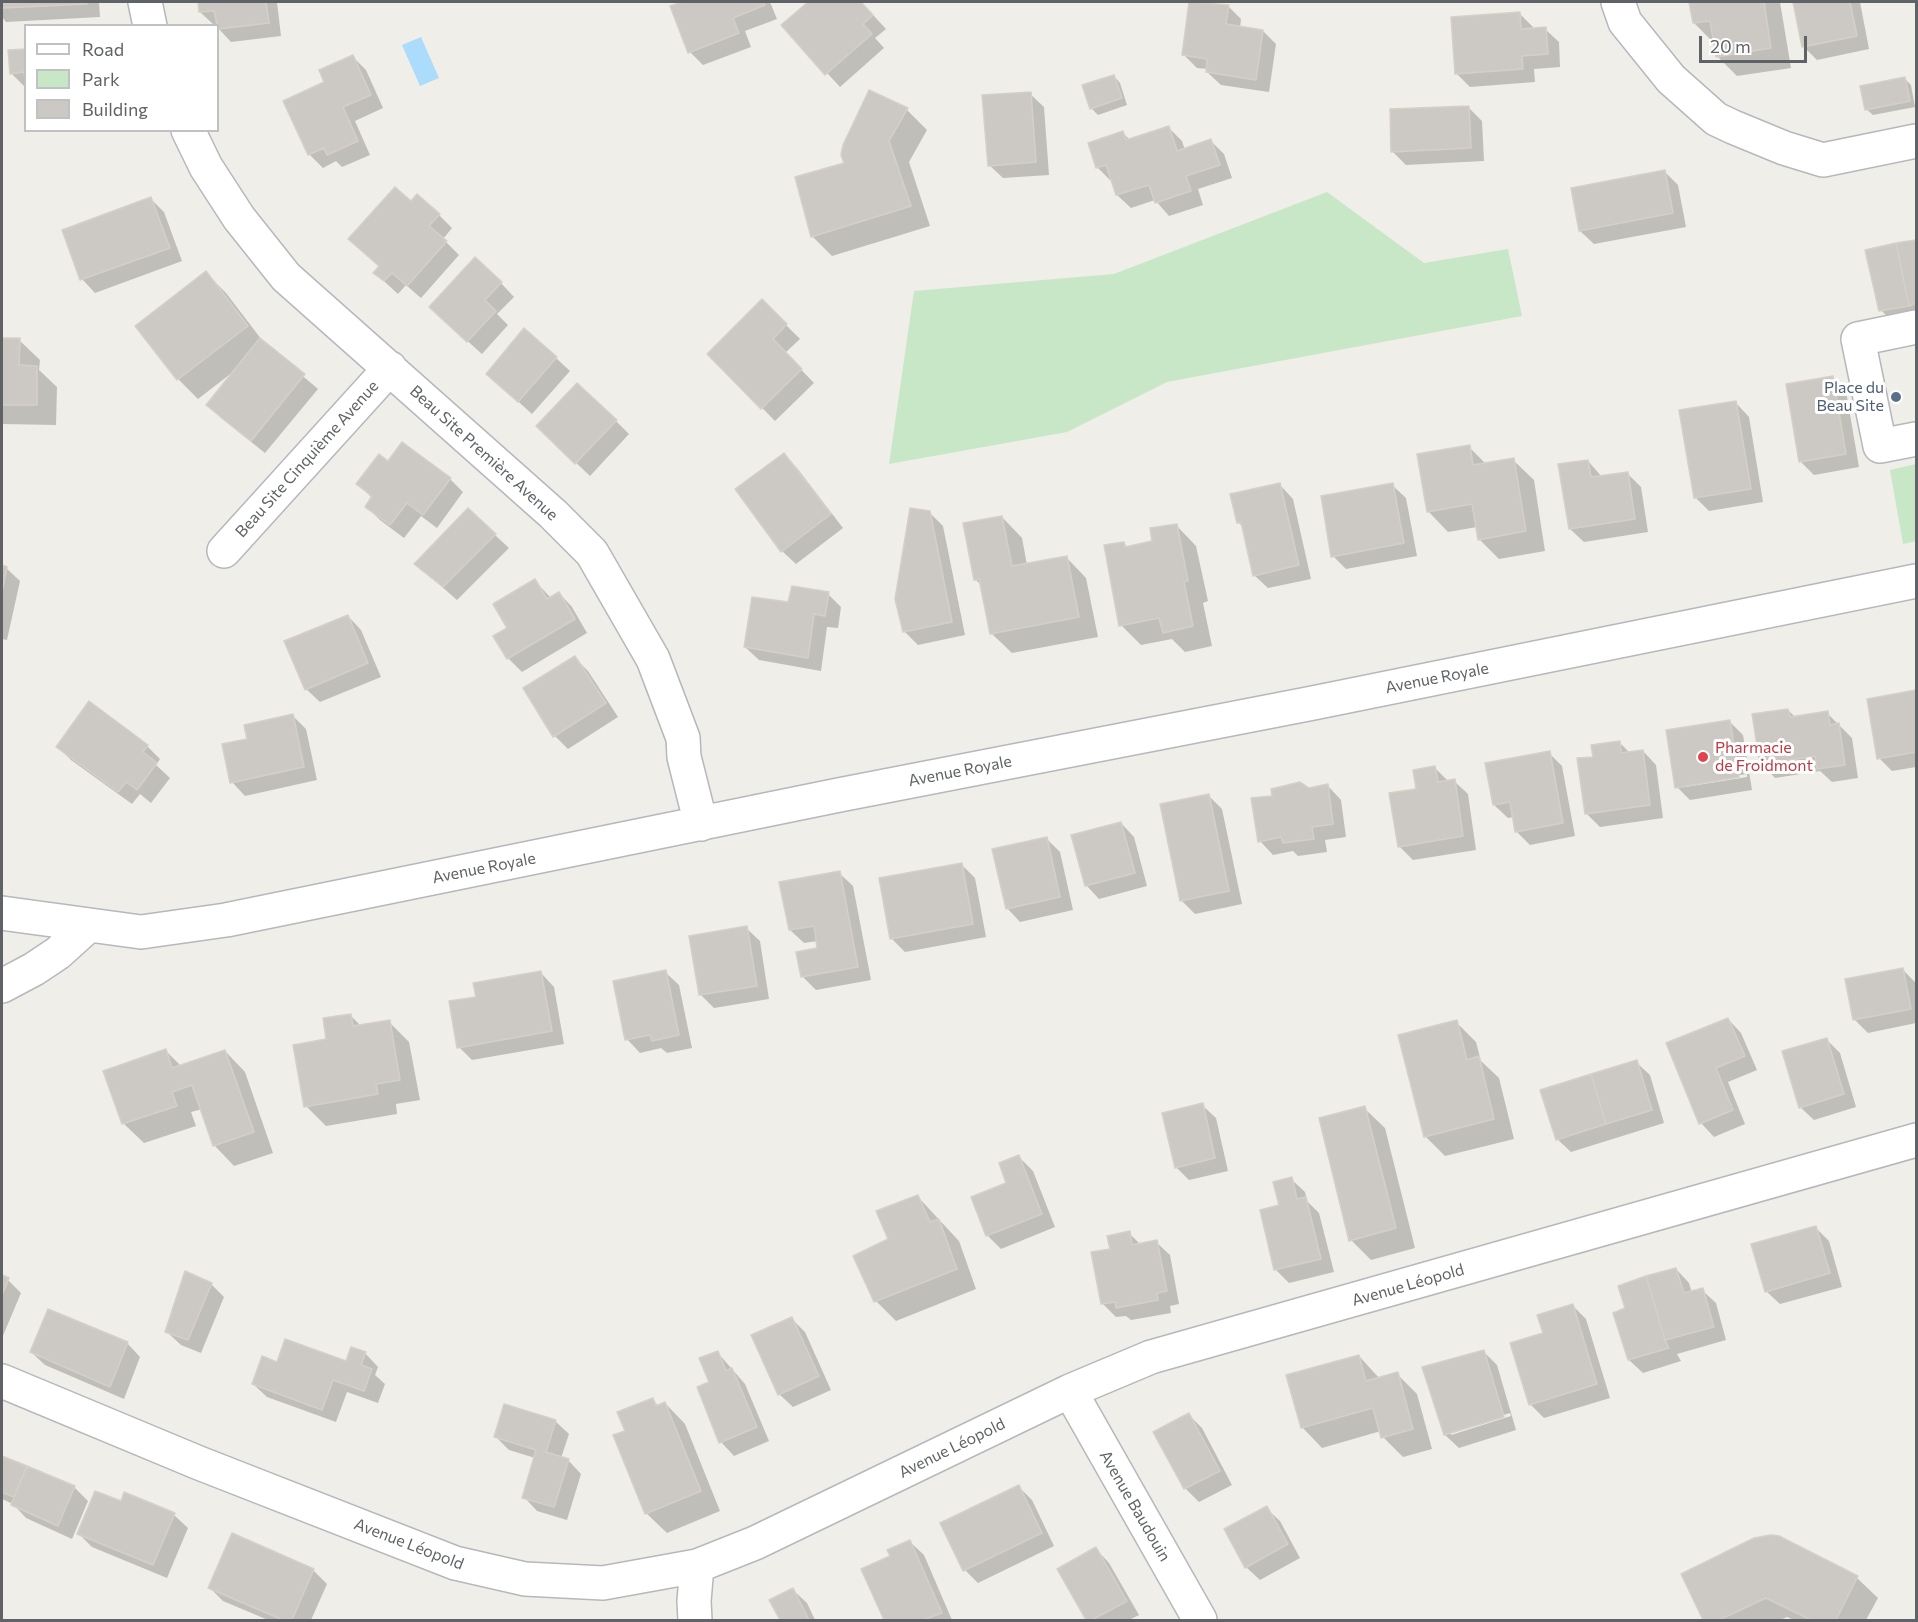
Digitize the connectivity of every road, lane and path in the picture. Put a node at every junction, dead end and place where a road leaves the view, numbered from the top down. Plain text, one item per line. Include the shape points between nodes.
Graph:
1 (145, 2) edge
2 (1618, 2) edge
3 (150, 24) edge
4 (189, 132) edge
5 (1917, 141) edge
6 (1917, 327) edge
7 (390, 368) junction
8 (1917, 439) edge
9 (224, 550) dead end
10 (1917, 581) edge
11 (701, 824) junction
12 (2, 913) edge
13 (89, 925) junction
14 (2, 986) edge
15 (1917, 1140) edge
16 (2, 1381) edge
17 (1070, 1391) junction
18 (697, 1566) junction
19 (695, 1620) edge
20 (1200, 1620) edge

1 - 3 street
2 - 5 street via 1625,22 1671,79 1716,119 1733,127 1822,160
4 - 7 street, Beau Site Première Avenue via 239,218 286,277
6 - 8 street via 1858,339 1880,446
7 - 9 street, Beau Site Cinquième Avenue
7 - 11 street, Beau Site Première Avenue via 592,553 653,659 683,738
10 - 11 street, Avenue Royale
11 - 13 street, Avenue Royale via 226,920 141,932
12 - 13 street, Avenue Royale
13 - 14 street via 58,953
15 - 17 street, Avenue Léopold via 1151,1357
16 - 18 street, Avenue Léopold via 455,1563 525,1579 603,1582
17 - 18 street, Avenue Léopold via 755,1543
17 - 20 street, Avenue Baudouin
18 - 19 street

